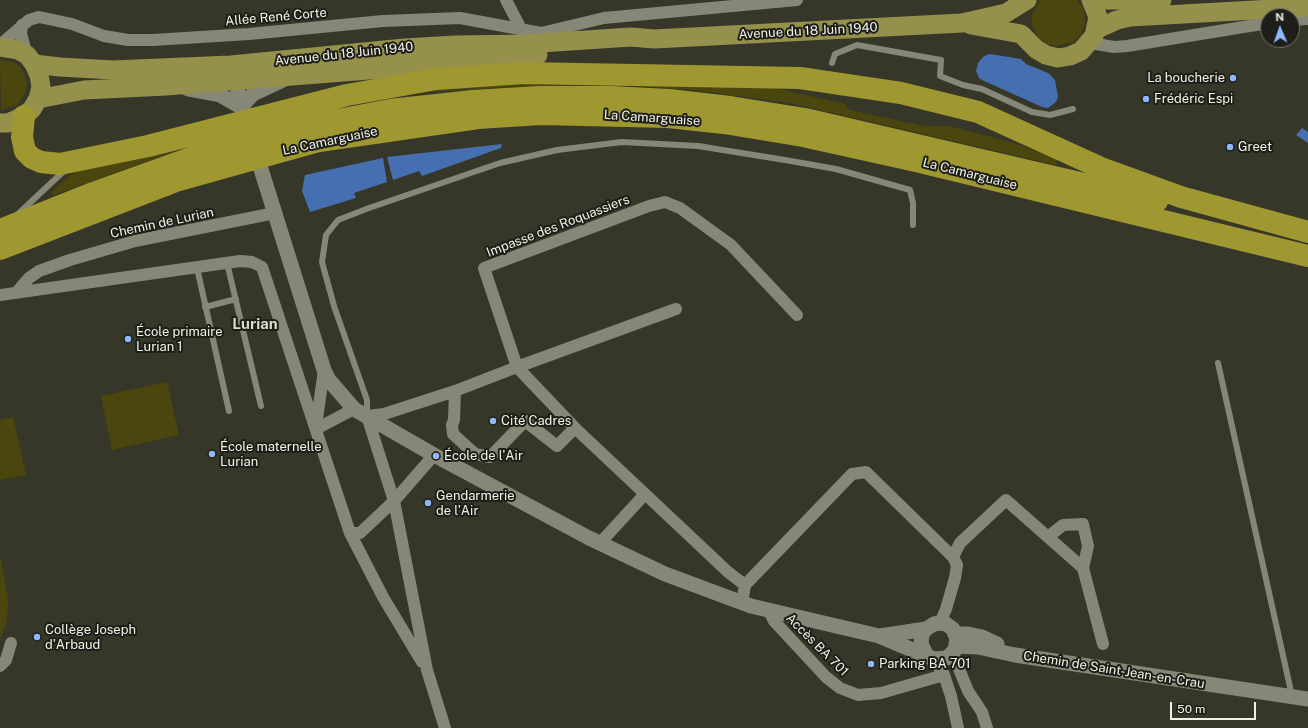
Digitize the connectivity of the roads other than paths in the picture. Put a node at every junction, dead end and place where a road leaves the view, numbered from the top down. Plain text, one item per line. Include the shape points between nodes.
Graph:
1 (506, 0) edge
2 (797, 0) edge
3 (1028, 0) edge
4 (1092, 0) edge
5 (1104, 0) edge
6 (1162, 0) edge
7 (670, 5) edge
8 (1308, 7) edge
9 (962, 23) junction
10 (1260, 24) edge
11 (22, 25) junction
12 (517, 28) junction
13 (1094, 36) junction
14 (654, 39) junction
15 (1028, 40) junction
16 (0, 46) edge
17 (30, 59) junction
18 (832, 63) dead end
19 (233, 73) junction
20 (290, 76) junction
21 (166, 86) junction
22 (38, 99) junction
23 (241, 107) junction
24 (1073, 109) dead end
25 (24, 116) junction
26 (0, 123) edge
27 (74, 162) junction
28 (235, 164) junction
29 (1225, 210) junction
30 (275, 212) junction
31 (913, 225) dead end
32 (1308, 229) edge
33 (1308, 232) edge
34 (1, 236) edge
35 (1308, 237) edge
36 (1308, 256) edge
37 (0, 258) edge
38 (227, 263) junction
39 (197, 268) junction
40 (16, 292) junction
41 (0, 295) edge
42 (236, 300) junction
43 (205, 307) junction
44 (676, 309) dead end
45 (797, 315) dead end
46 (1218, 364) dead end
47 (518, 367) junction
48 (324, 370) junction
49 (455, 390) junction
50 (261, 406) dead end
51 (229, 411) dead end
52 (361, 413) junction
53 (575, 428) junction
54 (316, 429) junction
55 (434, 455) junction
56 (645, 494) junction
57 (394, 501) junction
58 (350, 533) junction
59 (1048, 537) junction
60 (600, 543) junction
61 (953, 557) junction
62 (1083, 568) junction
63 (745, 585) junction
64 (742, 603) junction
65 (769, 611) junction
66 (940, 623) junction
67 (926, 629) junction
68 (879, 636) junction
69 (12, 643) dead end
70 (1102, 644) dead end
71 (955, 645) junction
72 (930, 657) junction
73 (0, 666) edge
74 (427, 670) junction
75 (944, 675) junction
76 (1292, 697) junction
77 (1308, 699) edge
78 (445, 728) edge
79 (958, 728) edge
80 (987, 728) edge

1 - 12 street via 519,25
2 - 7 street, Allée René Corte
3 - 9 main road, Avenue du 18 Juin 1940 via 1006,13
3 - 15 main road, Avenue du 18 Juin 1940 via 1022,19
4 - 13 main road via 1098,17
5 - 6 main road
7 - 12 street, Allée René Corte via 541,33
8 - 13 main road, Avenue du 18 Juin 1940 via 1130,17 1117,20
9 - 14 main road, Avenue du 18 Juin 1940
9 - 15 main road, Avenue du 18 Juin 1940 via 1021,34
10 - 13 street via 1127,46 1114,46
11 - 12 street, Allée René Corte via 39,17 72,24 104,36 128,40 249,34 383,21 460,18
11 - 16 street, Allée René Corte
11 - 17 street via 21,34
13 - 15 main road, Avenue du 18 Juin 1940 via 1081,51 1058,58 1036,49
14 - 19 main road, Avenue du 18 Juin 1940 via 631,37 405,48
14 - 20 main road, Avenue du 18 Juin 1940 via 617,46 473,62
16 - 17 main road, Avenue du 18 Juin 1940 via 18,50
17 - 19 main road, Avenue du 18 Juin 1940 via 60,67
17 - 22 main road via 40,81
18 - 24 lane via 835,54 856,45 941,60 940,76 982,89 1032,112 1050,115
19 - 20 main road, Avenue du 18 Juin 1940
19 - 21 main road, Avenue du 18 Juin 1940
19 - 23 street
20 - 23 street via 254,94
21 - 22 main road, Avenue du 18 Juin 1940 via 84,90
21 - 23 street via 220,95
22 - 25 main road
23 - 30 street
25 - 26 main road via 12,122
25 - 27 highway via 24,151 32,158 48,163
27 - 29 highway via 156,144 346,95 436,79 524,73 800,78 901,93 978,112 1101,168
27 - 34 lane
28 - 34 highway, La Camarguaise
28 - 36 highway, La Camarguaise via 319,141 478,118 541,114 668,117 802,136
28 - 37 highway via 194,184
29 - 32 highway
29 - 33 highway
30 - 40 street, Chemin de Lurian via 135,241 57,265 29,278
30 - 48 street
31 - 52 lane via 910,190 836,169 698,146 622,142 557,150 500,163 338,220 326,235 322,262 334,306 367,400
34 - 35 highway, La Camarguaise via 92,193 221,147 312,125 390,110 474,101 539,97 611,97 669,100 805,119
38 - 39 street
38 - 42 lane
38 - 54 street via 252,262 262,267
39 - 40 street
39 - 43 lane
40 - 41 street
42 - 43 lane
42 - 50 lane
43 - 51 lane
44 - 47 street
45 - 47 street, Impasse des Roquassiers via 731,245 680,208 665,202 484,268
46 - 76 lane
47 - 49 street
47 - 53 street
48 - 52 street via 332,386
48 - 54 street
49 - 52 street via 384,414
49 - 53 street via 453,434 475,454 490,456 524,420 557,446
52 - 54 street
52 - 55 street
52 - 57 street
53 - 56 street
54 - 58 street
55 - 57 street
55 - 60 street
56 - 60 street
56 - 63 street
57 - 58 street via 360,533
57 - 74 street
58 - 74 street via 383,596
59 - 61 street via 1006,500 960,543
59 - 62 street
59 - 62 street via 1063,525 1083,524 1088,546
60 - 64 street via 665,574
61 - 63 street via 866,472 859,472 852,474
61 - 66 street via 957,565 955,578
62 - 70 street
63 - 64 street
64 - 65 street
65 - 68 street
65 - 75 street, Accès BA 701 via 774,621 826,677 840,688 858,695 881,693
66 - 67 street
66 - 71 street via 946,624
67 - 68 street
67 - 72 street via 922,634 921,644
68 - 72 street
69 - 73 street via 6,660
71 - 72 street via 941,660
71 - 76 street, Chemin de Saint-Jean-en-Crau
71 - 80 street via 968,692 982,712
72 - 75 street
74 - 78 street
75 - 79 street
76 - 77 street, Chemin de Saint-Jean-en-Crau

